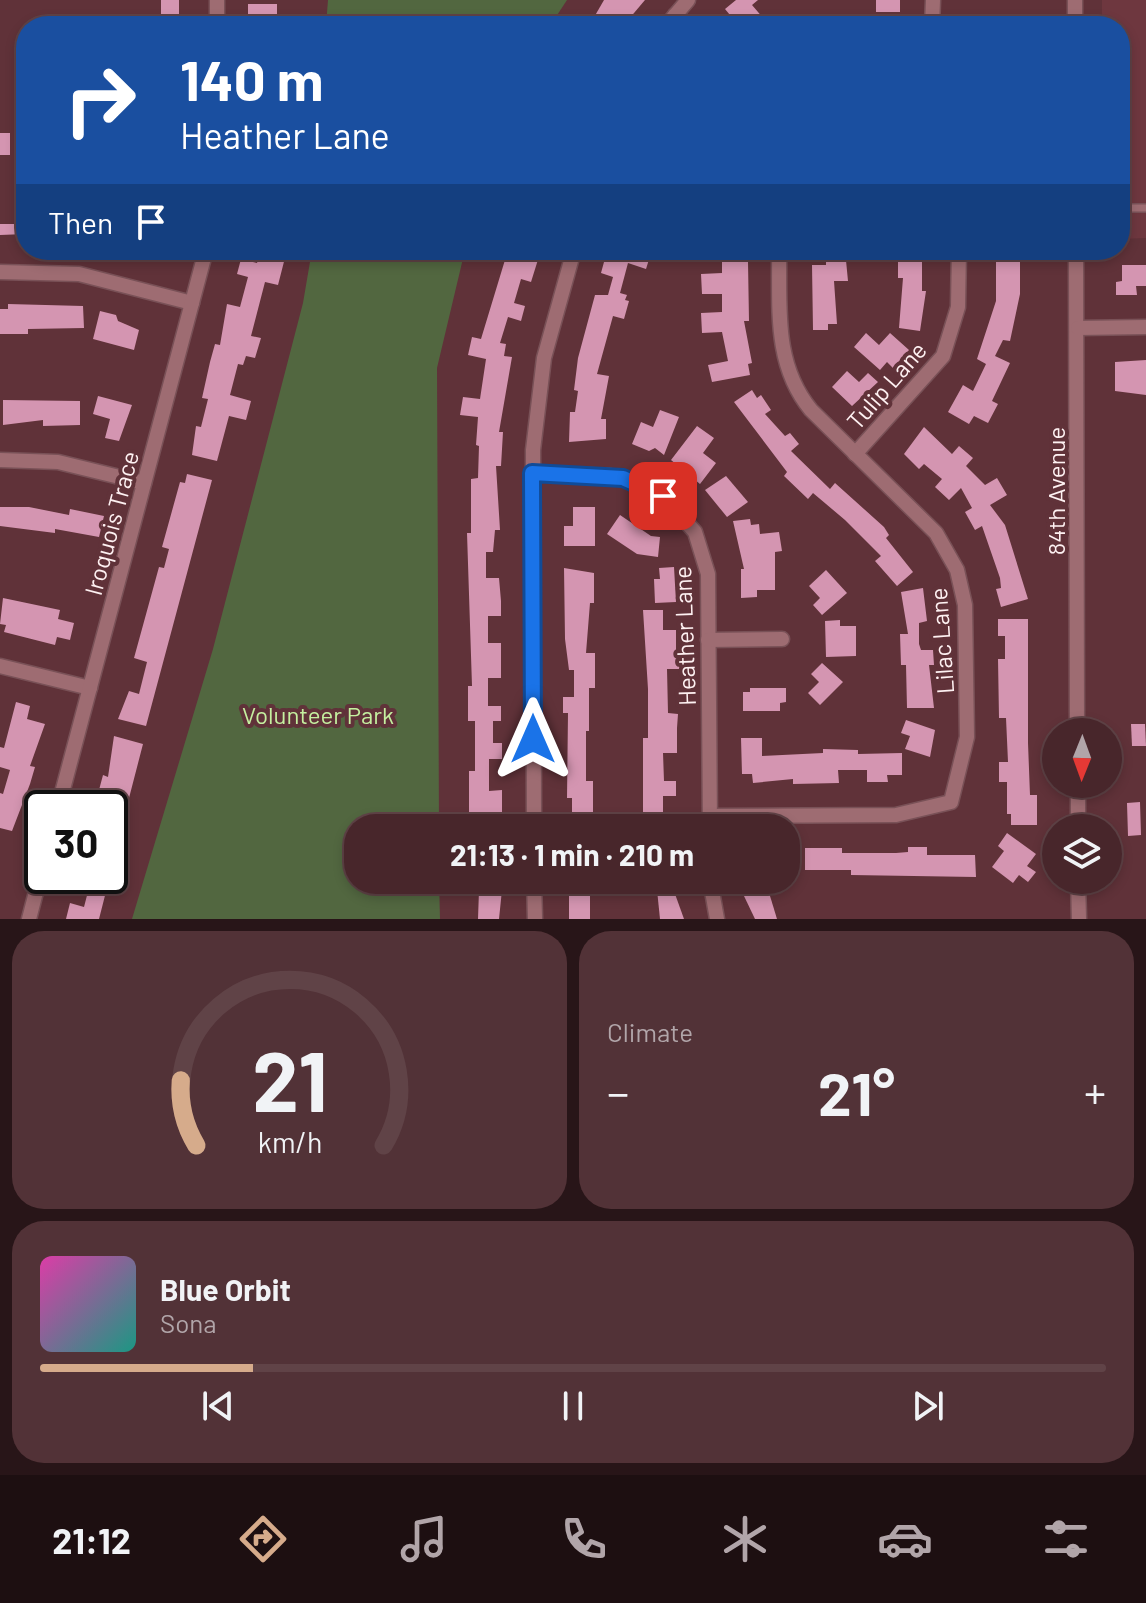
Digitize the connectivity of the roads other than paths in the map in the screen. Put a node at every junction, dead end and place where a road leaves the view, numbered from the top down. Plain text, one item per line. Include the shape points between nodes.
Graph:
1 (688, 0) edge
2 (674, 16) edge
3 (203, 260) edge
4 (571, 260) edge
5 (779, 260) edge
6 (959, 260) edge
7 (1076, 260) edge
8 (0, 272) edge
9 (192, 303) junction
10 (1146, 327) edge
11 (1078, 328) junction
12 (855, 454) junction
13 (0, 460) edge
14 (532, 473) junction
15 (144, 483) junction
16 (782, 639) dead end
17 (708, 640) junction
18 (0, 666) edge
19 (90, 688) junction
20 (1077, 718) edge
21 (63, 790) edge
22 (534, 814) edge
23 (710, 814) edge
24 (800, 819) edge
25 (36, 894) edge
26 (534, 894) edge
27 (713, 894) edge
28 (1078, 894) edge
29 (29, 919) edge
30 (535, 919) edge
31 (717, 919) edge
32 (1079, 919) edge

1 - 2 street
3 - 9 street, Iroquois Trace
4 - 14 street via 544,358
5 - 12 street, Lilac Lane via 780,343 789,375 811,410
6 - 12 street, Tulip Lane via 958,307 943,356
7 - 11 street, 84th Avenue
8 - 9 street via 79,274
9 - 15 street, Iroquois Trace
10 - 11 street
11 - 20 street, 84th Avenue
12 - 24 street, Lilac Lane via 936,533 961,582 967,737 951,802 896,815
13 - 15 street via 58,462
14 - 17 street, Heather Lane via 623,478 652,489 677,508 695,532 706,562
14 - 22 street
15 - 19 street, Iroquois Trace
16 - 17 street
17 - 23 street, Heather Lane
18 - 19 street
19 - 21 street, Iroquois Trace
25 - 29 street
26 - 30 street
27 - 31 street
28 - 32 street

